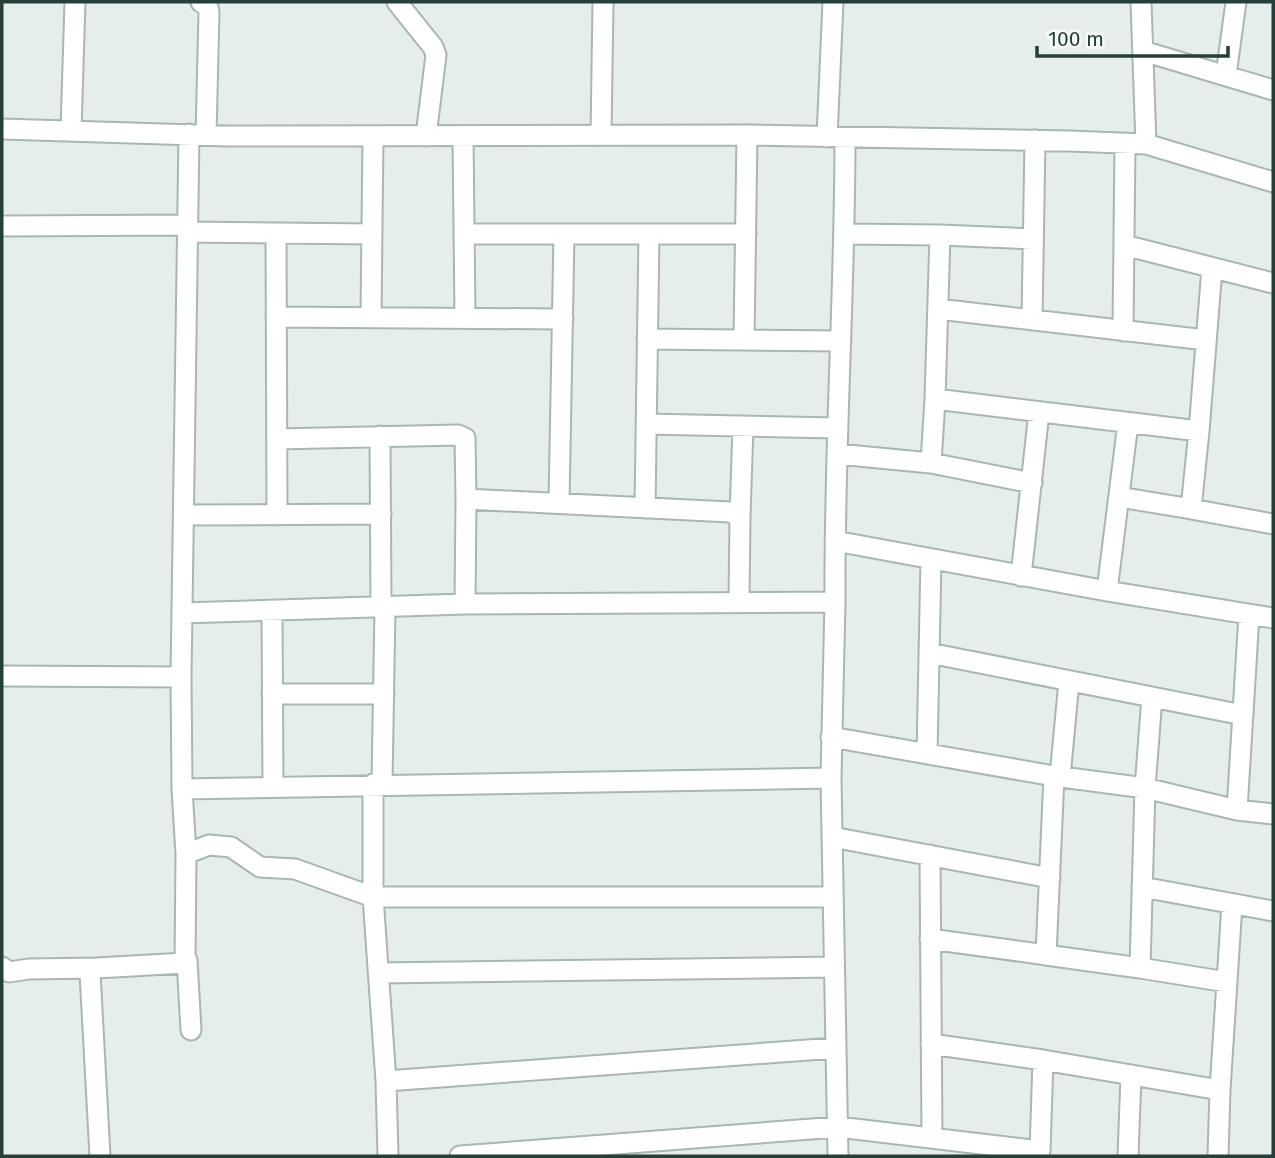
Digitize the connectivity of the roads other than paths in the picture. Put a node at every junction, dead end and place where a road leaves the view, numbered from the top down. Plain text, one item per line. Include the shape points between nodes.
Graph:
1 (75, 2) edge
2 (201, 2) edge
3 (397, 2) edge
4 (603, 2) edge
5 (834, 2) edge
6 (1141, 2) edge
7 (1236, 2) edge
8 (1143, 51) junction
9 (1226, 75) junction
10 (1273, 90) edge
11 (2, 129) edge
12 (71, 130) junction
13 (198, 135) junction
14 (601, 135) junction
15 (747, 135) junction
16 (373, 136) junction
17 (426, 136) junction
18 (463, 136) junction
19 (836, 138) junction
20 (1035, 140) junction
21 (1125, 144) junction
22 (1146, 144) junction
23 (1273, 182) edge
24 (2, 226) edge
25 (188, 229) junction
26 (276, 233) junction
27 (372, 234) junction
28 (464, 234) junction
29 (564, 234) junction
30 (649, 234) junction
31 (746, 234) junction
32 (845, 234) junction
33 (940, 235) junction
34 (1033, 239) junction
35 (1124, 245) junction
36 (1212, 268) junction
37 (1273, 283) edge
38 (938, 309) junction
39 (276, 317) junction
40 (372, 317) junction
41 (465, 317) junction
42 (563, 318) junction
43 (1032, 320) junction
44 (1123, 331) junction
45 (647, 339) junction
46 (744, 340) junction
47 (1206, 340) junction
48 (841, 341) junction
49 (935, 399) junction
50 (1039, 412) junction
51 (1128, 423) junction
52 (646, 424) junction
53 (743, 426) junction
54 (838, 428) junction
55 (1199, 431) junction
56 (380, 436) junction
57 (276, 439) junction
58 (837, 454) junction
59 (931, 463) junction
60 (1032, 483) junction
61 (1119, 497) junction
62 (466, 499) junction
63 (559, 503) junction
64 (645, 508) junction
65 (1192, 509) junction
66 (381, 514) junction
67 (184, 515) junction
68 (277, 515) junction
69 (740, 517) junction
70 (1273, 524) edge
71 (835, 541) junction
72 (931, 559) junction
73 (1021, 576) junction
74 (1107, 591) junction
75 (738, 602) junction
76 (835, 602) junction
77 (465, 604) junction
78 (383, 607) junction
79 (272, 611) junction
80 (182, 613) junction
81 (1249, 615) junction
82 (1273, 618) edge
83 (929, 653) junction
84 (2, 676) edge
85 (181, 677) junction
86 (1069, 681) junction
87 (272, 694) junction
88 (384, 694) junction
89 (1152, 696) junction
90 (1243, 715) junction
91 (831, 737) junction
92 (927, 754) junction
93 (1057, 776) junction
94 (831, 778) junction
95 (378, 784) junction
96 (273, 786) junction
97 (1145, 788) junction
98 (182, 789) junction
99 (1237, 810) junction
100 (1273, 814) edge
101 (832, 837) junction
102 (186, 854) junction
103 (930, 855) junction
104 (1050, 877) junction
105 (1142, 887) junction
106 (373, 897) junction
107 (833, 897) junction
108 (1232, 904) junction
109 (1273, 911) edge
110 (930, 939) junction
111 (1047, 955) junction
112 (187, 960) junction
113 (2, 967) edge
114 (834, 967) junction
115 (96, 968) junction
116 (1140, 968) junction
117 (379, 973) junction
118 (1227, 982) junction
119 (191, 1030) dead end
120 (932, 1044) junction
121 (835, 1048) junction
122 (1043, 1060) junction
123 (1130, 1076) junction
124 (386, 1081) junction
125 (1220, 1090) junction
126 (838, 1127) junction
127 (932, 1138) junction
128 (1040, 1154) edge
129 (100, 1156) edge
130 (388, 1156) edge
131 (460, 1156) edge
132 (838, 1156) edge
133 (1128, 1156) edge
134 (1218, 1156) edge

1 - 12 street
2 - 13 street via 209,12
3 - 17 street via 436,55
4 - 14 street
5 - 19 street
6 - 8 street
7 - 9 street
8 - 9 street
8 - 22 street
9 - 10 street
11 - 12 street
12 - 13 street
13 - 16 street
13 - 25 street
14 - 15 street
14 - 18 street
15 - 19 street
15 - 31 street
16 - 17 street
16 - 27 street
17 - 18 street
18 - 28 street
19 - 20 street
19 - 32 street
20 - 21 street
20 - 34 street
21 - 22 street
21 - 35 street
22 - 23 street
24 - 25 street
25 - 26 street
25 - 67 street
26 - 27 street
26 - 39 street
27 - 40 street
28 - 29 street
28 - 41 street
29 - 30 street
29 - 42 street
30 - 31 street
30 - 45 street
31 - 46 street
32 - 33 street
32 - 48 street
33 - 34 street
33 - 38 street
34 - 43 street
35 - 36 street
35 - 44 street
36 - 37 street
36 - 47 street
38 - 43 street
38 - 49 street
39 - 40 street
39 - 57 street
40 - 41 street
41 - 42 street
42 - 63 street
43 - 44 street
44 - 47 street
45 - 46 street
45 - 52 street
46 - 48 street
47 - 55 street
48 - 54 street
49 - 50 street
49 - 59 street
50 - 51 street
50 - 60 street
51 - 55 street
51 - 61 street
52 - 53 street
52 - 64 street
53 - 54 street
53 - 69 street
54 - 58 street
55 - 65 street
56 - 57 street
56 - 62 street via 465,438
56 - 66 street
57 - 68 street
58 - 59 street
58 - 71 street
59 - 60 street
60 - 73 street
61 - 65 street
61 - 74 street
62 - 63 street
62 - 77 street
63 - 64 street
64 - 69 street via 730,512
65 - 70 street
66 - 68 street
66 - 78 street
67 - 68 street
67 - 80 street
69 - 75 street
71 - 72 street
71 - 76 street
72 - 73 street
72 - 83 street
73 - 74 street
74 - 81 street
75 - 76 street
75 - 77 street
76 - 91 street
77 - 78 street
78 - 79 street
78 - 88 street
79 - 80 street
79 - 87 street
80 - 85 street
81 - 82 street
81 - 90 street
83 - 86 street
83 - 92 street
84 - 85 street
85 - 98 street
86 - 89 street
86 - 93 street
87 - 88 street
87 - 96 street
88 - 95 street
89 - 90 street
89 - 97 street
90 - 99 street
91 - 92 street
91 - 94 street
92 - 93 street
93 - 97 street
93 - 104 street
94 - 95 street
94 - 101 street
95 - 96 street
95 - 106 street
96 - 98 street
97 - 99 street
97 - 105 street
98 - 102 street
99 - 100 street
101 - 103 street
101 - 107 street
102 - 106 street via 209,845 231,847 260,867 295,869
102 - 112 street
103 - 104 street
103 - 110 street
104 - 111 street
105 - 108 street
105 - 116 street
106 - 107 street
106 - 117 street
107 - 114 street
108 - 109 street
108 - 118 street
110 - 111 street
110 - 120 street
111 - 116 street
112 - 115 street via 181,965
112 - 119 street
113 - 115 street via 9,972
114 - 117 street
114 - 121 street
115 - 129 street via 89,977
116 - 118 street
117 - 124 street
118 - 125 street
120 - 122 street
120 - 127 street
121 - 124 street
121 - 126 street
122 - 123 street
122 - 128 street
123 - 125 street
123 - 133 street
124 - 130 street
125 - 134 street
126 - 127 street
126 - 131 street
126 - 132 street
127 - 128 street

